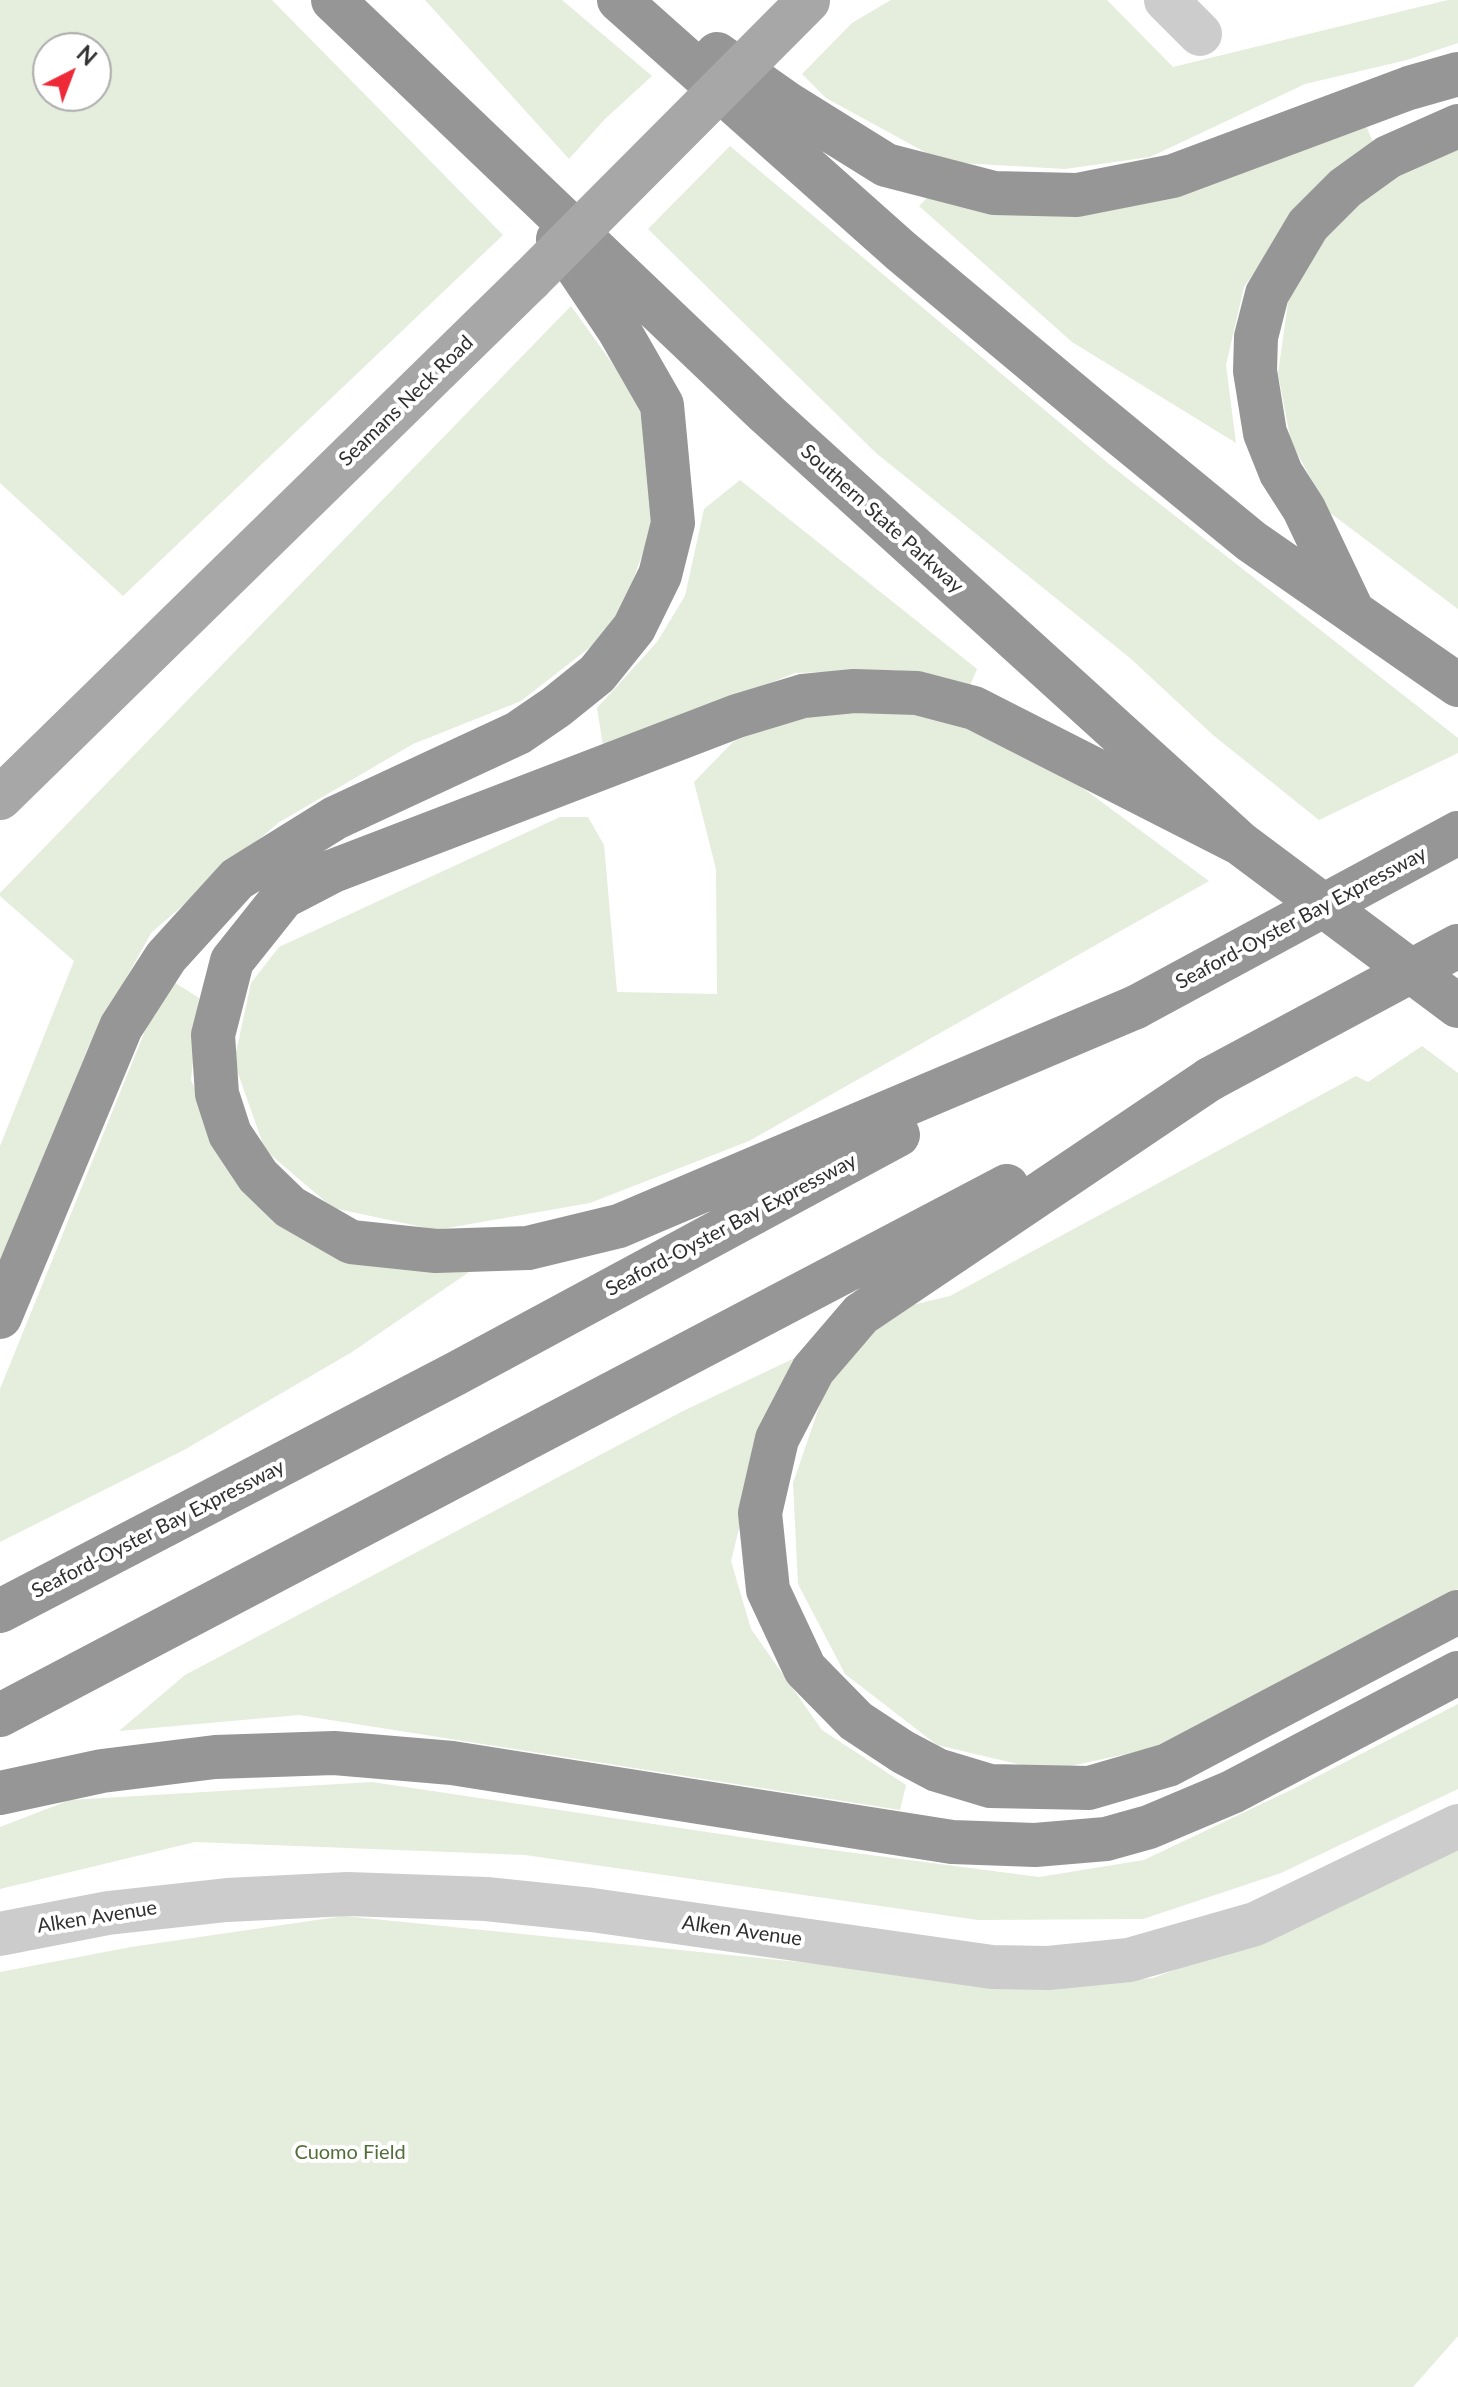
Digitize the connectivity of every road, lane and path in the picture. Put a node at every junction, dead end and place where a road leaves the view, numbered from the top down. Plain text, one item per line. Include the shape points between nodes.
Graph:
1 (333, 0) edge
2 (619, 0) edge
3 (639, 0) edge
4 (808, 0) edge
5 (1166, 0) edge
6 (1200, 34) dead end
7 (1458, 74) edge
8 (1458, 126) edge
9 (509, 167) junction
10 (1354, 614) junction
11 (1458, 685) edge
12 (0, 798) edge
13 (1458, 833) edge
14 (1241, 844) junction
15 (1458, 946) edge
16 (1458, 1006) edge
17 (1136, 1007) junction
18 (1210, 1079) junction
19 (0, 1317) edge
20 (0, 1611) edge
21 (1458, 1612) edge
22 (1458, 1673) edge
23 (0, 1715) edge
24 (0, 1793) edge
25 (1458, 1826) edge
26 (0, 1934) edge

1 - 9 highway, Southern State Parkway
2 - 10 highway via 901,251 1078,399 1251,541
3 - 7 highway via 886,165 994,193 1077,195 1173,176
4 - 12 main road, Seamans Neck Road, bridge
5 - 6 street
8 - 10 highway via 1388,157 1345,188 1308,225 1267,294 1256,337 1255,371 1265,433
9 - 14 highway, Southern State Parkway via 767,414
9 - 19 highway via 619,330 662,405 673,523 660,575 634,628 597,674 556,707 518,733 335,818 237,879 166,957 121,1027
10 - 11 highway
13 - 17 highway, Seaford-Oyster Bay Expressway, bridge
14 - 16 highway, Southern State Parkway
14 - 17 highway via 974,708 917,693 803,696 737,716 333,871 283,897 232,961 213,1035 217,1094 230,1134 258,1176 290,1207 351,1242 436,1251 513,1249 619,1226
15 - 18 highway, bridge
17 - 20 highway, Seaford-Oyster Bay Expressway via 469,1367
18 - 21 highway via 861,1314 813,1370 777,1439 760,1513 768,1590 805,1669 856,1721 937,1770 990,1786 1089,1788 1168,1765
18 - 23 highway
22 - 24 highway via 1232,1792 1149,1827 1106,1839 1049,1844 952,1842 452,1763 334,1753 215,1757 130,1767
25 - 26 street, Alken Avenue via 1255,1924 1129,1960 1048,1968 992,1967 486,1899 348,1894 123,1911

